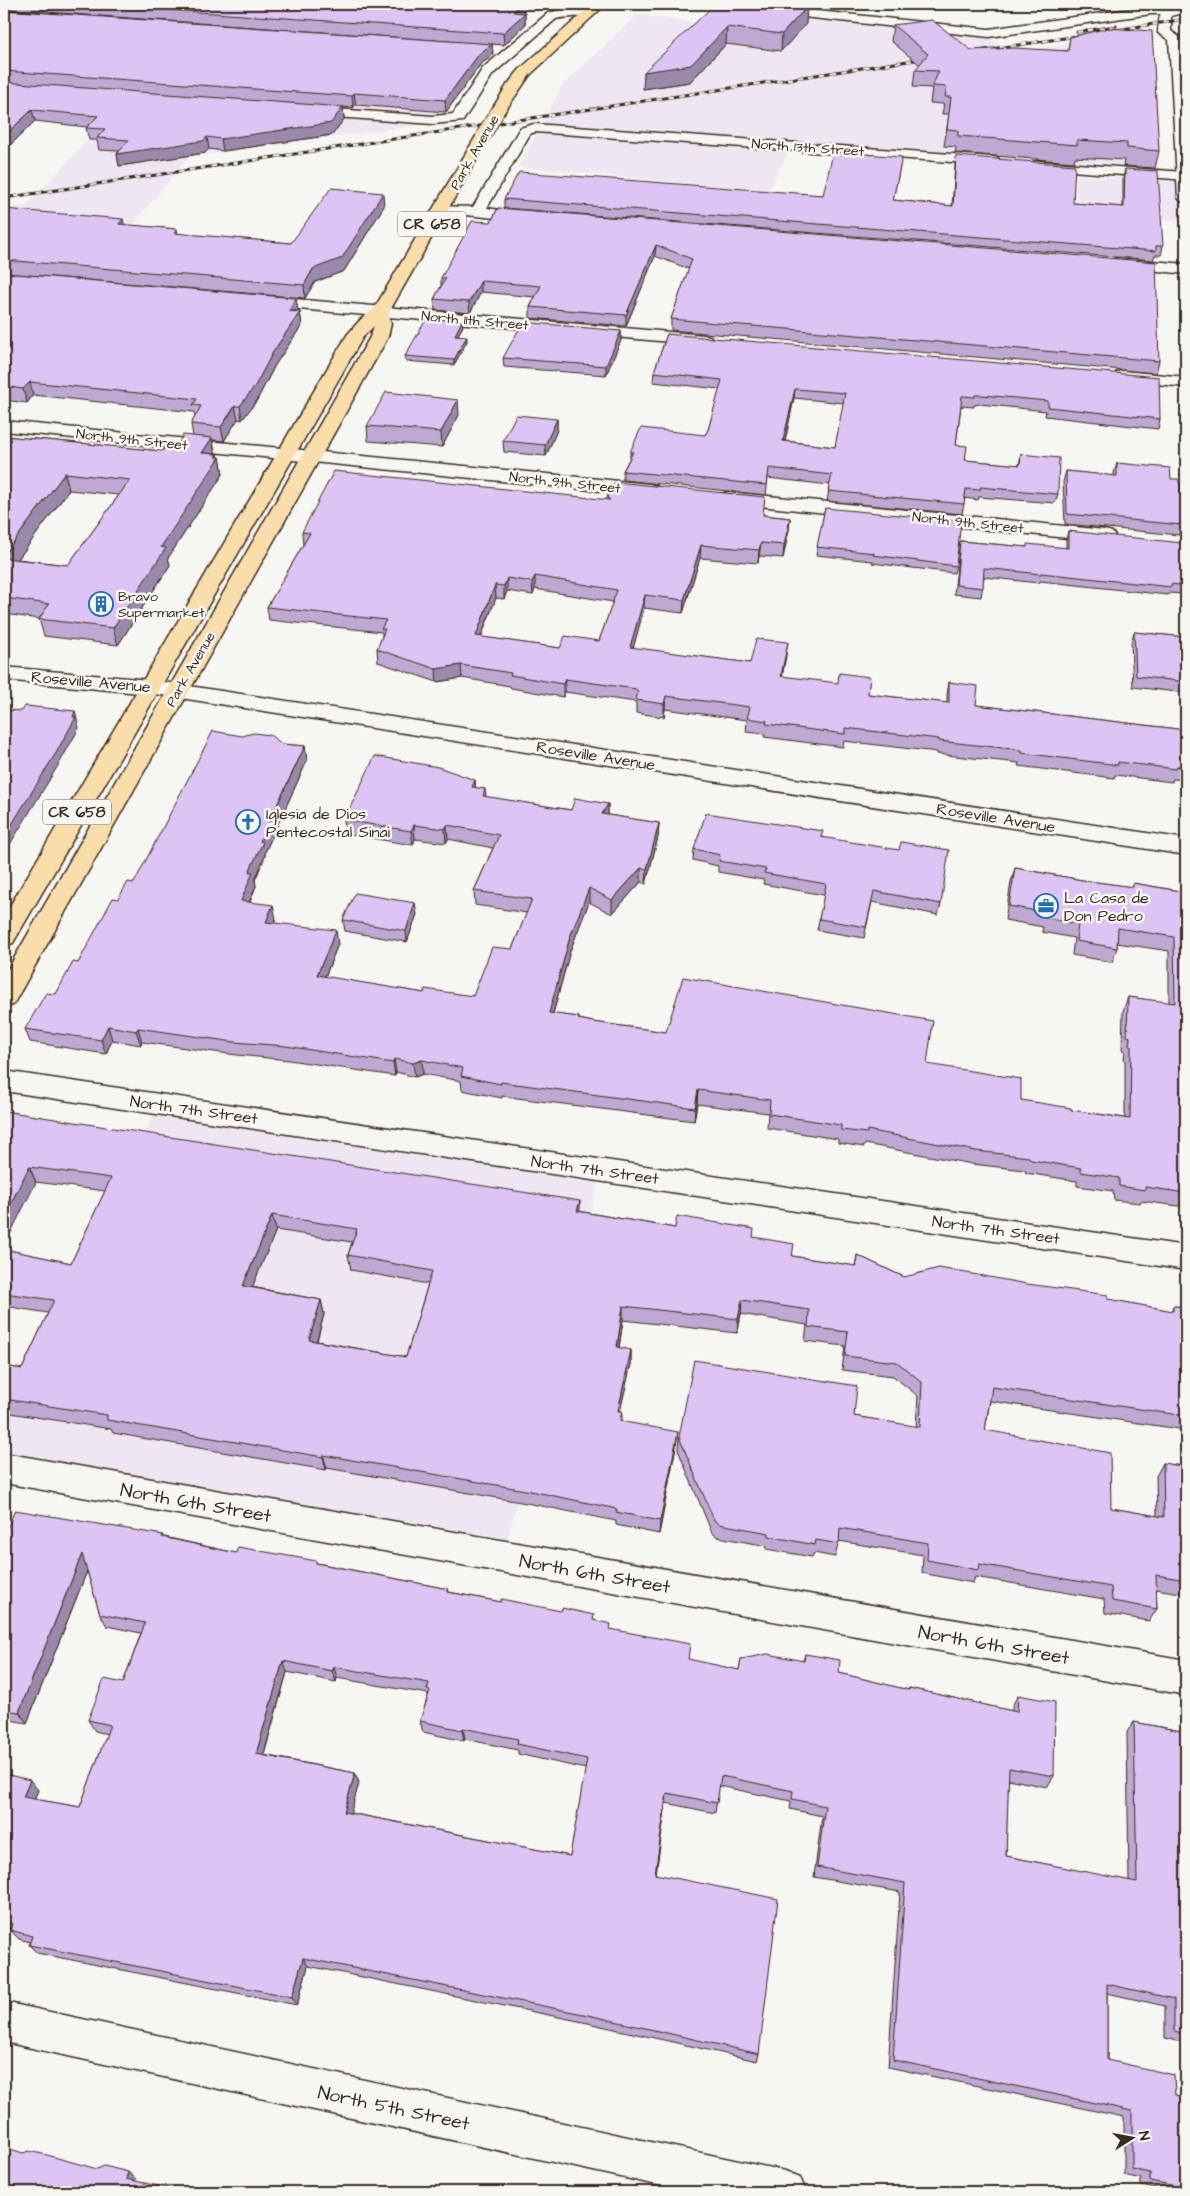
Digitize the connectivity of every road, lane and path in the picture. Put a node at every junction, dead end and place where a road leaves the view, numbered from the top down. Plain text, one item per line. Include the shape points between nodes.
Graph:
1 (719, 4) edge
2 (1180, 7) edge
3 (596, 8) edge
4 (491, 49) edge
5 (512, 51) junction
6 (297, 110) edge
7 (1007, 162) edge
8 (1026, 164) edge
9 (1184, 176) junction
10 (1186, 198) edge
11 (442, 208) junction
12 (478, 212) junction
13 (507, 214) edge
14 (1108, 262) edge
15 (1186, 269) edge
16 (244, 300) edge
17 (381, 312) junction
18 (719, 341) edge
19 (1107, 375) edge
20 (1186, 382) edge
21 (4, 426) edge
22 (287, 454) junction
23 (311, 457) junction
24 (669, 492) edge
25 (709, 496) edge
26 (1126, 538) edge
27 (4, 673) edge
28 (150, 687) junction
29 (178, 691) junction
30 (1186, 847) edge
31 (4, 937) edge
32 (4, 998) edge
33 (4, 1081) edge
34 (1186, 1258) edge
35 (4, 1468) edge
36 (1186, 1678) edge
37 (4, 2022) edge
38 (785, 2192) edge

1 - 2 street via 989,33
2 - 9 street via 1184,15 1183,33 1175,38
3 - 5 street, Park Avenue via 555,15
3 - 11 main road, Park Avenue / CR 658, bridge via 520,77
4 - 5 street
5 - 6 street, Park Avenue via 484,76 458,118 433,120
7 - 12 street, North 13th Street via 534,128 524,131
8 - 9 street
9 - 10 street
11 - 12 street
11 - 17 main road, Park Avenue / CR 658
12 - 13 street
14 - 15 street
16 - 17 street, North 11th Street
17 - 18 street, North 11th Street
17 - 22 main road, Park Avenue / CR 658 via 356,335
17 - 23 main road, Park Avenue / CR 658 via 383,324 378,337
19 - 20 street
21 - 22 street, North 9th Street
22 - 23 street, North 9th Street
22 - 28 main road, Park Avenue / CR 658
23 - 24 street, North 9th Street
23 - 29 main road, Park Avenue / CR 658
25 - 26 street, North 9th Street
27 - 28 street, Roseville Avenue
28 - 29 street, Roseville Avenue
28 - 31 main road, Park Avenue / CR 658
29 - 30 street, Roseville Avenue
29 - 32 main road, Park Avenue / CR 658
33 - 34 street, North 7th Street
35 - 36 street, North 6th Street
37 - 38 street, North 5th Street

